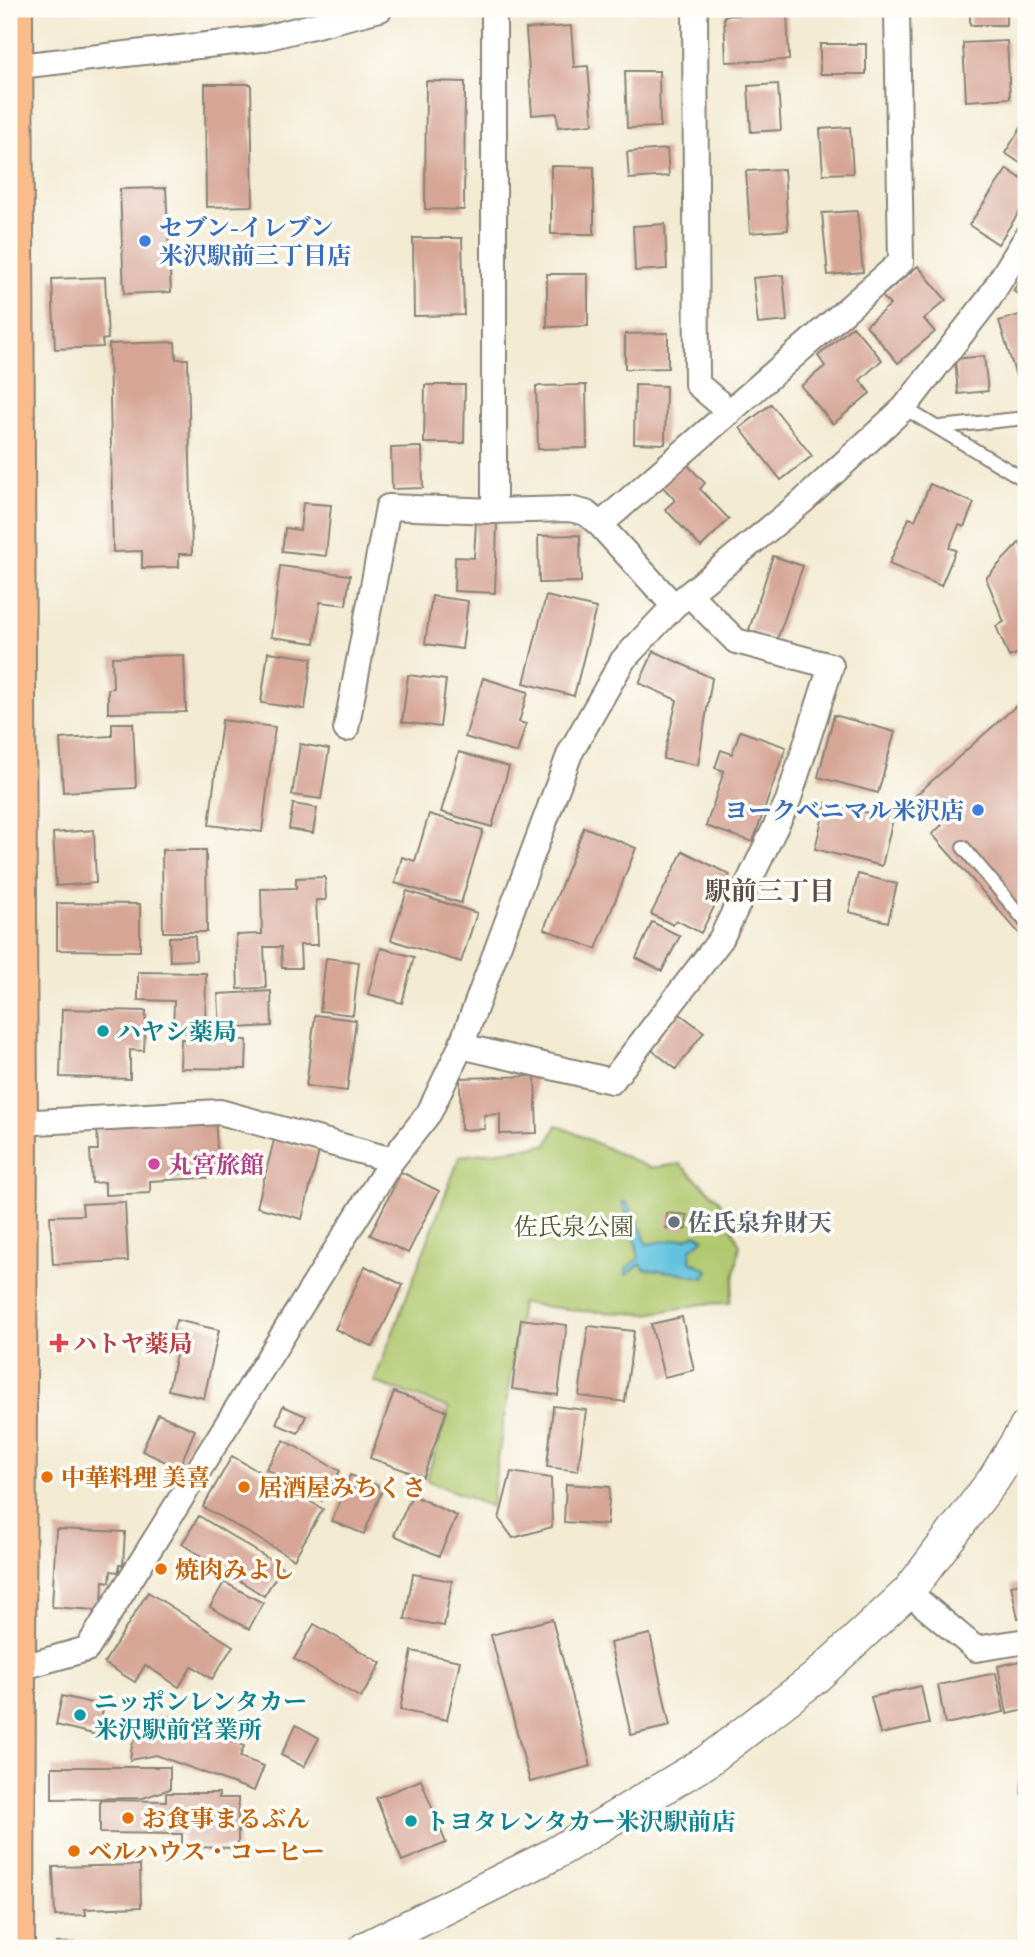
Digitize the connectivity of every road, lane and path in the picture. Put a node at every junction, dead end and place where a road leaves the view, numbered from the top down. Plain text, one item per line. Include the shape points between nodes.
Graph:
1 (13, 9) edge
2 (380, 9) edge
3 (494, 9) edge
4 (695, 9) edge
5 (897, 9) edge
6 (11, 67) edge
7 (1026, 238) edge
8 (904, 408) junction
9 (730, 412) junction
10 (1026, 418) edge
11 (940, 428) junction
12 (1020, 477) dead end
13 (494, 511) junction
14 (600, 525) junction
15 (682, 600) junction
16 (346, 729) dead end
17 (962, 847) dead end
18 (1026, 922) edge
19 (461, 1046) junction
20 (18, 1124) junction
21 (392, 1160) junction
22 (12, 1188) edge
23 (1026, 1427) edge
24 (908, 1592) junction
25 (1026, 1641) edge
26 (16, 1669) junction
27 (15, 1948) edge
28 (365, 1948) edge

1 - 6 main road
2 - 6 street via 261,40
3 - 13 street
4 - 9 street via 697,384
5 - 9 street via 901,262
6 - 20 main road
7 - 8 street via 988,300
8 - 11 lane
8 - 15 street via 802,502
9 - 14 street
10 - 11 lane
11 - 12 lane
13 - 14 street via 570,509 586,513
13 - 16 street via 388,507
14 - 15 street
15 - 19 street via 623,660 570,752
15 - 19 street via 736,641 831,666 788,801 721,939 612,1081
17 - 18 lane
19 - 21 street via 429,1113
20 - 21 street via 220,1112
20 - 22 main road
21 - 26 street via 87,1649
22 - 26 main road
23 - 24 street via 994,1479
24 - 25 street via 976,1649
24 - 28 street via 815,1678 706,1762 552,1854
26 - 27 main road

